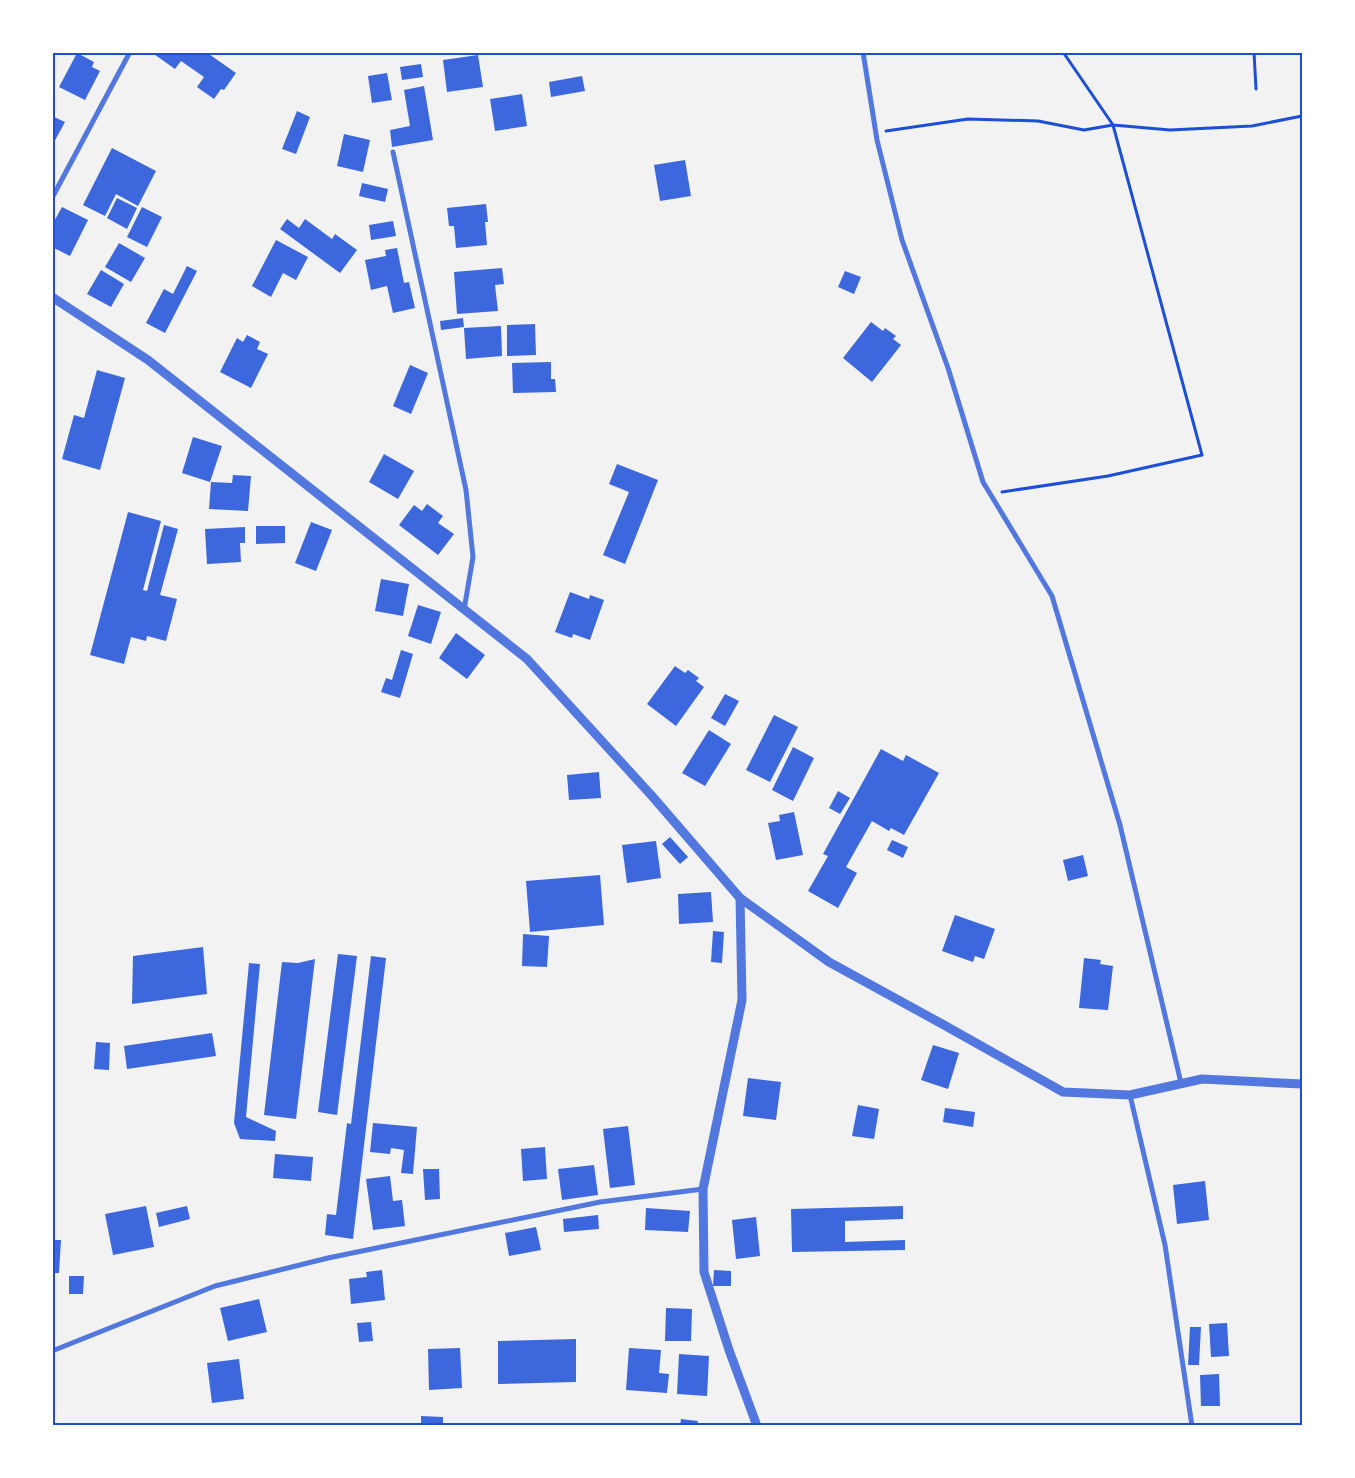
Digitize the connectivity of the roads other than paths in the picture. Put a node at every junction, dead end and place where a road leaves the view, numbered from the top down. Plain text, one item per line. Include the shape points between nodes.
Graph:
1 (130, 52) edge
2 (863, 52) edge
3 (393, 152) dead end
4 (52, 198) edge
5 (52, 297) edge
6 (464, 610) junction
7 (740, 898) junction
8 (1181, 1083) junction
9 (1302, 1084) edge
10 (1130, 1095) junction
11 (703, 1189) junction
12 (52, 1351) edge
13 (757, 1426) edge
14 (1192, 1426) edge

1 - 4 street
2 - 8 street via 876,133 902,240 948,368 983,482 1052,596 1120,826
3 - 6 street via 466,490 474,557
5 - 6 street via 148,360
6 - 7 street via 527,659
7 - 10 street via 829,962 1063,1092
7 - 11 street via 742,1000
8 - 9 street via 1202,1079
8 - 10 street
10 - 14 street via 1165,1244
11 - 12 street via 600,1202 318,1260 216,1286
11 - 13 street via 704,1272

